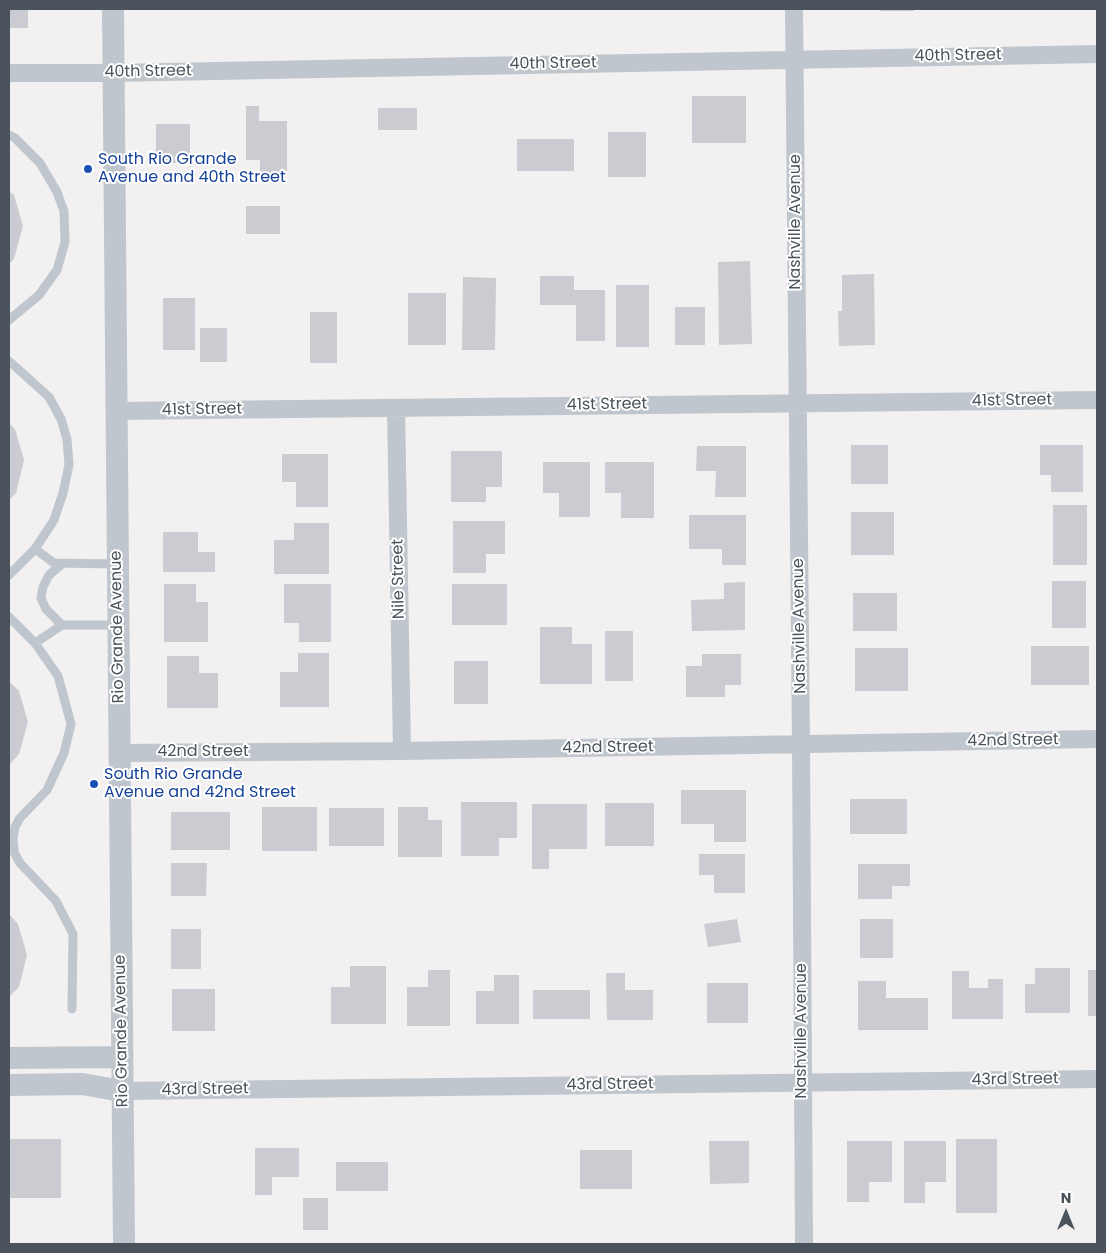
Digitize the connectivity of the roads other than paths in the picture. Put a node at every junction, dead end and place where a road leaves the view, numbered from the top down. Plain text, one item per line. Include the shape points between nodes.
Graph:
1 (113, 9) edge
2 (794, 9) edge
3 (1097, 54) edge
4 (794, 59) junction
5 (9, 73) edge
6 (113, 73) junction
7 (9, 135) edge
8 (9, 320) edge
9 (9, 361) edge
10 (1097, 400) edge
11 (798, 403) junction
12 (396, 408) junction
13 (116, 411) junction
14 (35, 549) junction
15 (63, 563) junction
16 (117, 564) junction
17 (9, 575) edge
18 (9, 617) edge
19 (62, 624) junction
20 (118, 624) junction
21 (35, 643) junction
22 (1097, 739) edge
23 (802, 745) junction
24 (402, 751) junction
25 (119, 753) junction
26 (72, 1009) dead end
27 (122, 1057) junction
28 (9, 1058) edge
29 (1097, 1079) edge
30 (802, 1082) junction
31 (9, 1085) edge
32 (122, 1091) junction
33 (124, 1244) edge
34 (804, 1244) edge

1 - 6 street, Rio Grande Avenue
2 - 4 street, Nashville Avenue
3 - 4 street, 40th Street
4 - 6 street, 40th Street
4 - 11 street, Nashville Avenue
5 - 6 street, 40th Street
6 - 13 street, Rio Grande Avenue
7 - 8 lane via 40,163 57,192 64,211 65,242 57,270 39,294
9 - 14 lane via 49,397 61,418 67,438 69,465 64,493 54,520
10 - 11 street, 41st Street
11 - 12 street, 41st Street
11 - 23 street, Nashville Avenue
12 - 13 street, 41st Street
12 - 24 street, Nile Street
13 - 16 street, Rio Grande Avenue
14 - 15 lane via 54,563
14 - 17 lane
15 - 16 lane
15 - 19 lane via 49,575 41,598 46,609
16 - 20 street, Rio Grande Avenue
18 - 21 lane
19 - 20 lane
19 - 21 lane
20 - 25 street, Rio Grande Avenue
21 - 26 lane via 58,676 71,724 64,753 47,790 15,827 14,852 20,864 56,901 73,934
22 - 23 street, 42nd Street
23 - 24 street, 42nd Street
23 - 30 street, Nashville Avenue
24 - 25 street, 42nd Street
25 - 27 street, Rio Grande Avenue
27 - 28 street
27 - 32 street, Rio Grande Avenue
29 - 30 street, 43rd Street
30 - 32 street, 43rd Street
30 - 34 street, Nashville Avenue
31 - 32 street via 82,1084
32 - 33 street, Rio Grande Avenue

